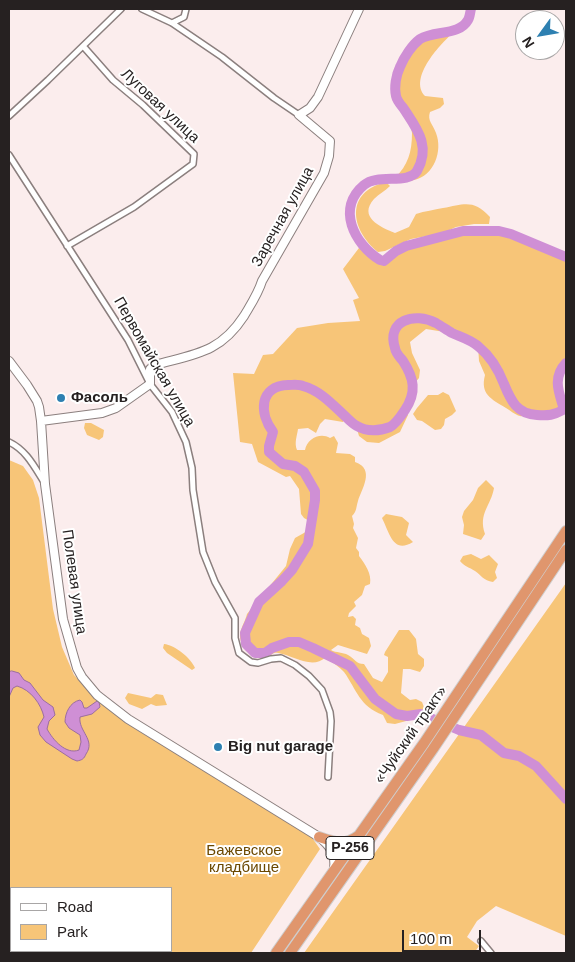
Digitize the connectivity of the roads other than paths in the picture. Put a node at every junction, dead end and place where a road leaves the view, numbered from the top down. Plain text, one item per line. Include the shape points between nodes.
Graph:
1 (121, 9) edge
2 (142, 9) edge
3 (186, 9) edge
4 (359, 9) edge
5 (172, 23) junction
6 (83, 46) junction
7 (300, 115) junction
8 (9, 116) edge
9 (9, 155) edge
10 (67, 246) junction
11 (9, 361) edge
12 (150, 384) junction
13 (41, 421) junction
14 (9, 442) edge
15 (45, 484) junction
16 (566, 531) edge
17 (566, 550) edge
18 (454, 708) junction
19 (428, 746) junction
20 (328, 777) dead end
21 (361, 833) junction
22 (319, 837) junction
23 (333, 872) junction
24 (481, 941) dead end
25 (276, 953) edge
26 (290, 953) edge
27 (491, 953) edge

1 - 6 street
2 - 5 street, Заречная улица
3 - 5 street via 184,17
4 - 7 street via 318,97
5 - 7 street, Заречная улица
6 - 8 street
6 - 10 street, Луговая улица via 113,80 194,154 193,164 134,207
7 - 12 street, Заречная улица via 330,141 329,156 324,173 257,295 225,339 199,353 155,365 150,370
9 - 10 street, Первомайская улица
10 - 12 street, Первомайская улица via 128,340
11 - 13 street, Полевая улица via 37,401
12 - 13 street via 116,408 102,413
12 - 20 street, Первомайская улица via 172,412 186,442 203,552 235,618 239,653 251,662 281,658 288,661 322,690 331,721
13 - 15 street, Полевая улица
14 - 15 street via 29,457
15 - 22 street, Полевая улица via 62,619 82,677 97,695 128,719
16 - 18 highway, «Чуйский тракт» / Р-256
17 - 18 highway, «Чуйский тракт» / Р-256
18 - 19 highway, «Чуйский тракт» / Р-256
19 - 21 highway, «Чуйский тракт» / Р-256
19 - 26 highway, «Чуйский тракт» / Р-256
21 - 22 highway via 344,842
21 - 23 highway, «Чуйский тракт» / Р-256
22 - 23 street via 333,853
23 - 25 highway, «Чуйский тракт» / Р-256
24 - 27 street

